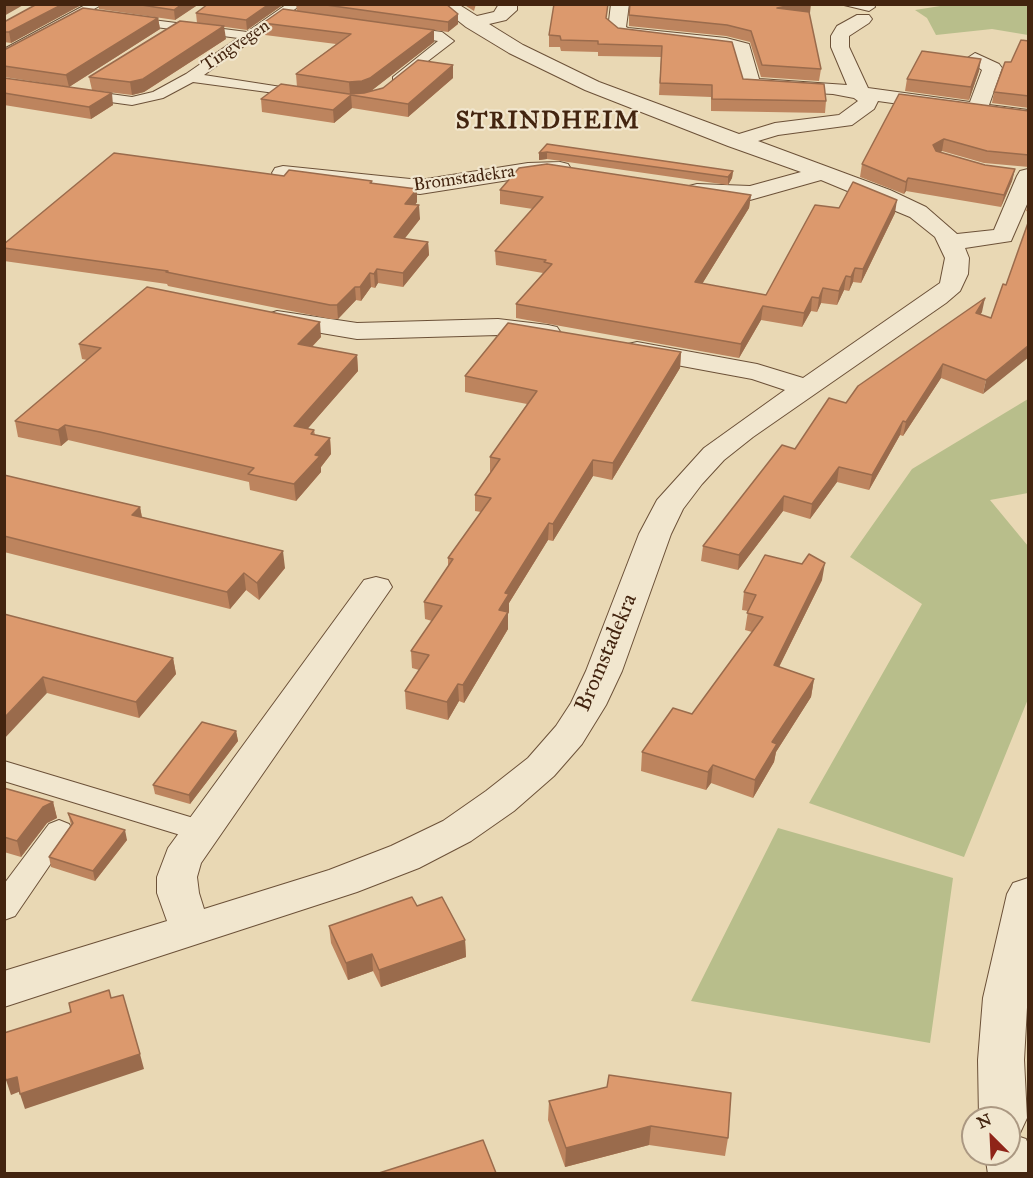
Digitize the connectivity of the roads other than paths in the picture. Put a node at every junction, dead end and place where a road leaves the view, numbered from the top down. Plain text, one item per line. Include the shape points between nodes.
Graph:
1 (296, 4) edge
2 (445, 4) edge
3 (508, 4) edge
4 (620, 4) edge
5 (846, 4) edge
6 (867, 10) edge
7 (105, 13) edge
8 (281, 15) junction
9 (196, 16) edge
10 (303, 18) edge
11 (472, 23) junction
12 (177, 27) junction
13 (388, 29) edge
14 (249, 36) junction
15 (157, 39) edge
16 (8, 50) edge
17 (975, 59) edge
18 (191, 77) junction
19 (89, 82) dead end
20 (386, 90) edge
21 (860, 93) junction
22 (317, 96) edge
23 (977, 109) junction
24 (1029, 116) edge
25 (735, 142) junction
26 (580, 172) edge
27 (283, 173) edge
28 (820, 173) junction
29 (1006, 173) edge
30 (1029, 176) edge
31 (672, 187) edge
32 (951, 242) junction
33 (254, 315) edge
34 (574, 338) edge
35 (608, 345) edge
36 (807, 388) junction
37 (376, 587) dead end
38 (4, 771) edge
39 (200, 830) junction
40 (59, 831) dead end
41 (1029, 894) edge
42 (4, 908) edge
43 (191, 931) junction
44 (4, 989) edge
45 (1003, 1106) edge

1 - 8 lane, Tingvegen
2 - 11 street
3 - 11 street via 508,10 500,16
4 - 21 street via 617,28 624,33 742,48 750,84
5 - 6 lane
6 - 21 street via 840,36 840,47
7 - 12 lane
7 - 16 lane via 82,13
8 - 10 lane, Tingvegen
8 - 14 lane, Tingvegen
9 - 12 lane
11 - 25 street via 592,86
12 - 14 lane
12 - 15 lane
13 - 20 lane via 437,35 447,41
14 - 18 lane, Tingvegen
17 - 23 street via 992,68
18 - 19 lane, Tingvegen via 158,95 132,101 68,92
18 - 22 lane, Tingvegen
21 - 23 street
21 - 25 street via 868,100 867,105 845,121 775,129
23 - 24 street
25 - 28 street
26 - 27 street, Bromstadekra via 538,168 420,187
28 - 31 street via 750,194
28 - 32 street via 902,204 932,222
29 - 30 lane
30 - 32 street via 1003,236
32 - 36 street, Bromstadekra via 957,258 951,286
33 - 34 street via 357,331 498,327
35 - 36 street via 757,372
36 - 43 street, Bromstadekra via 714,454 668,507 588,705 541,767 457,831 405,857
37 - 39 street
38 - 39 lane
39 - 43 street via 182,859 177,877 178,893
40 - 42 lane
41 - 45 street via 1005,998
43 - 44 street, Bromstadekra

